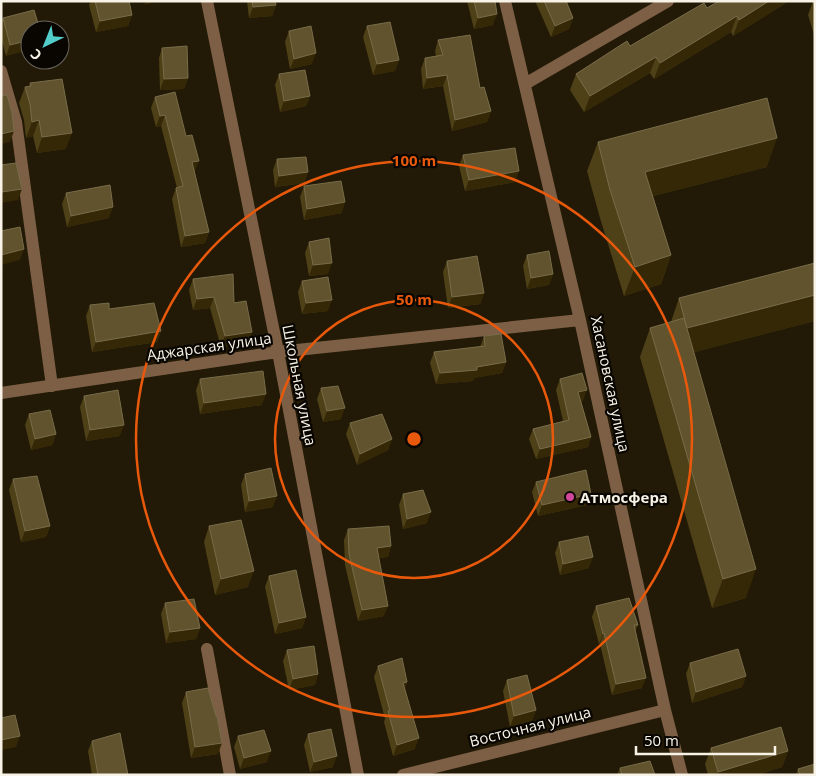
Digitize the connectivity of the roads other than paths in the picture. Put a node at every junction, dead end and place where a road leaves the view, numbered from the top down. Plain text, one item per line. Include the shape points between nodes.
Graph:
1 (207, 1) edge
2 (505, 1) edge
3 (668, 1) edge
4 (1, 71) edge
5 (525, 84) junction
6 (580, 320) junction
7 (278, 352) junction
8 (52, 386) junction
9 (1, 393) edge
10 (207, 649) dead end
11 (665, 710) junction
12 (230, 775) edge
13 (358, 775) edge
14 (403, 775) edge
15 (682, 775) edge

1 - 7 street, Школьная улица
2 - 5 street, Хасановская улица
3 - 5 street
4 - 8 street via 16,122
5 - 6 street, Хасановская улица
6 - 7 street, Аджарская улица
6 - 11 street, Хасановская улица
7 - 8 street, Аджарская улица
7 - 13 street, Школьная улица
8 - 9 street, Аджарская улица
10 - 12 street
11 - 14 street, Восточная улица
11 - 15 street, Хасановская улица

